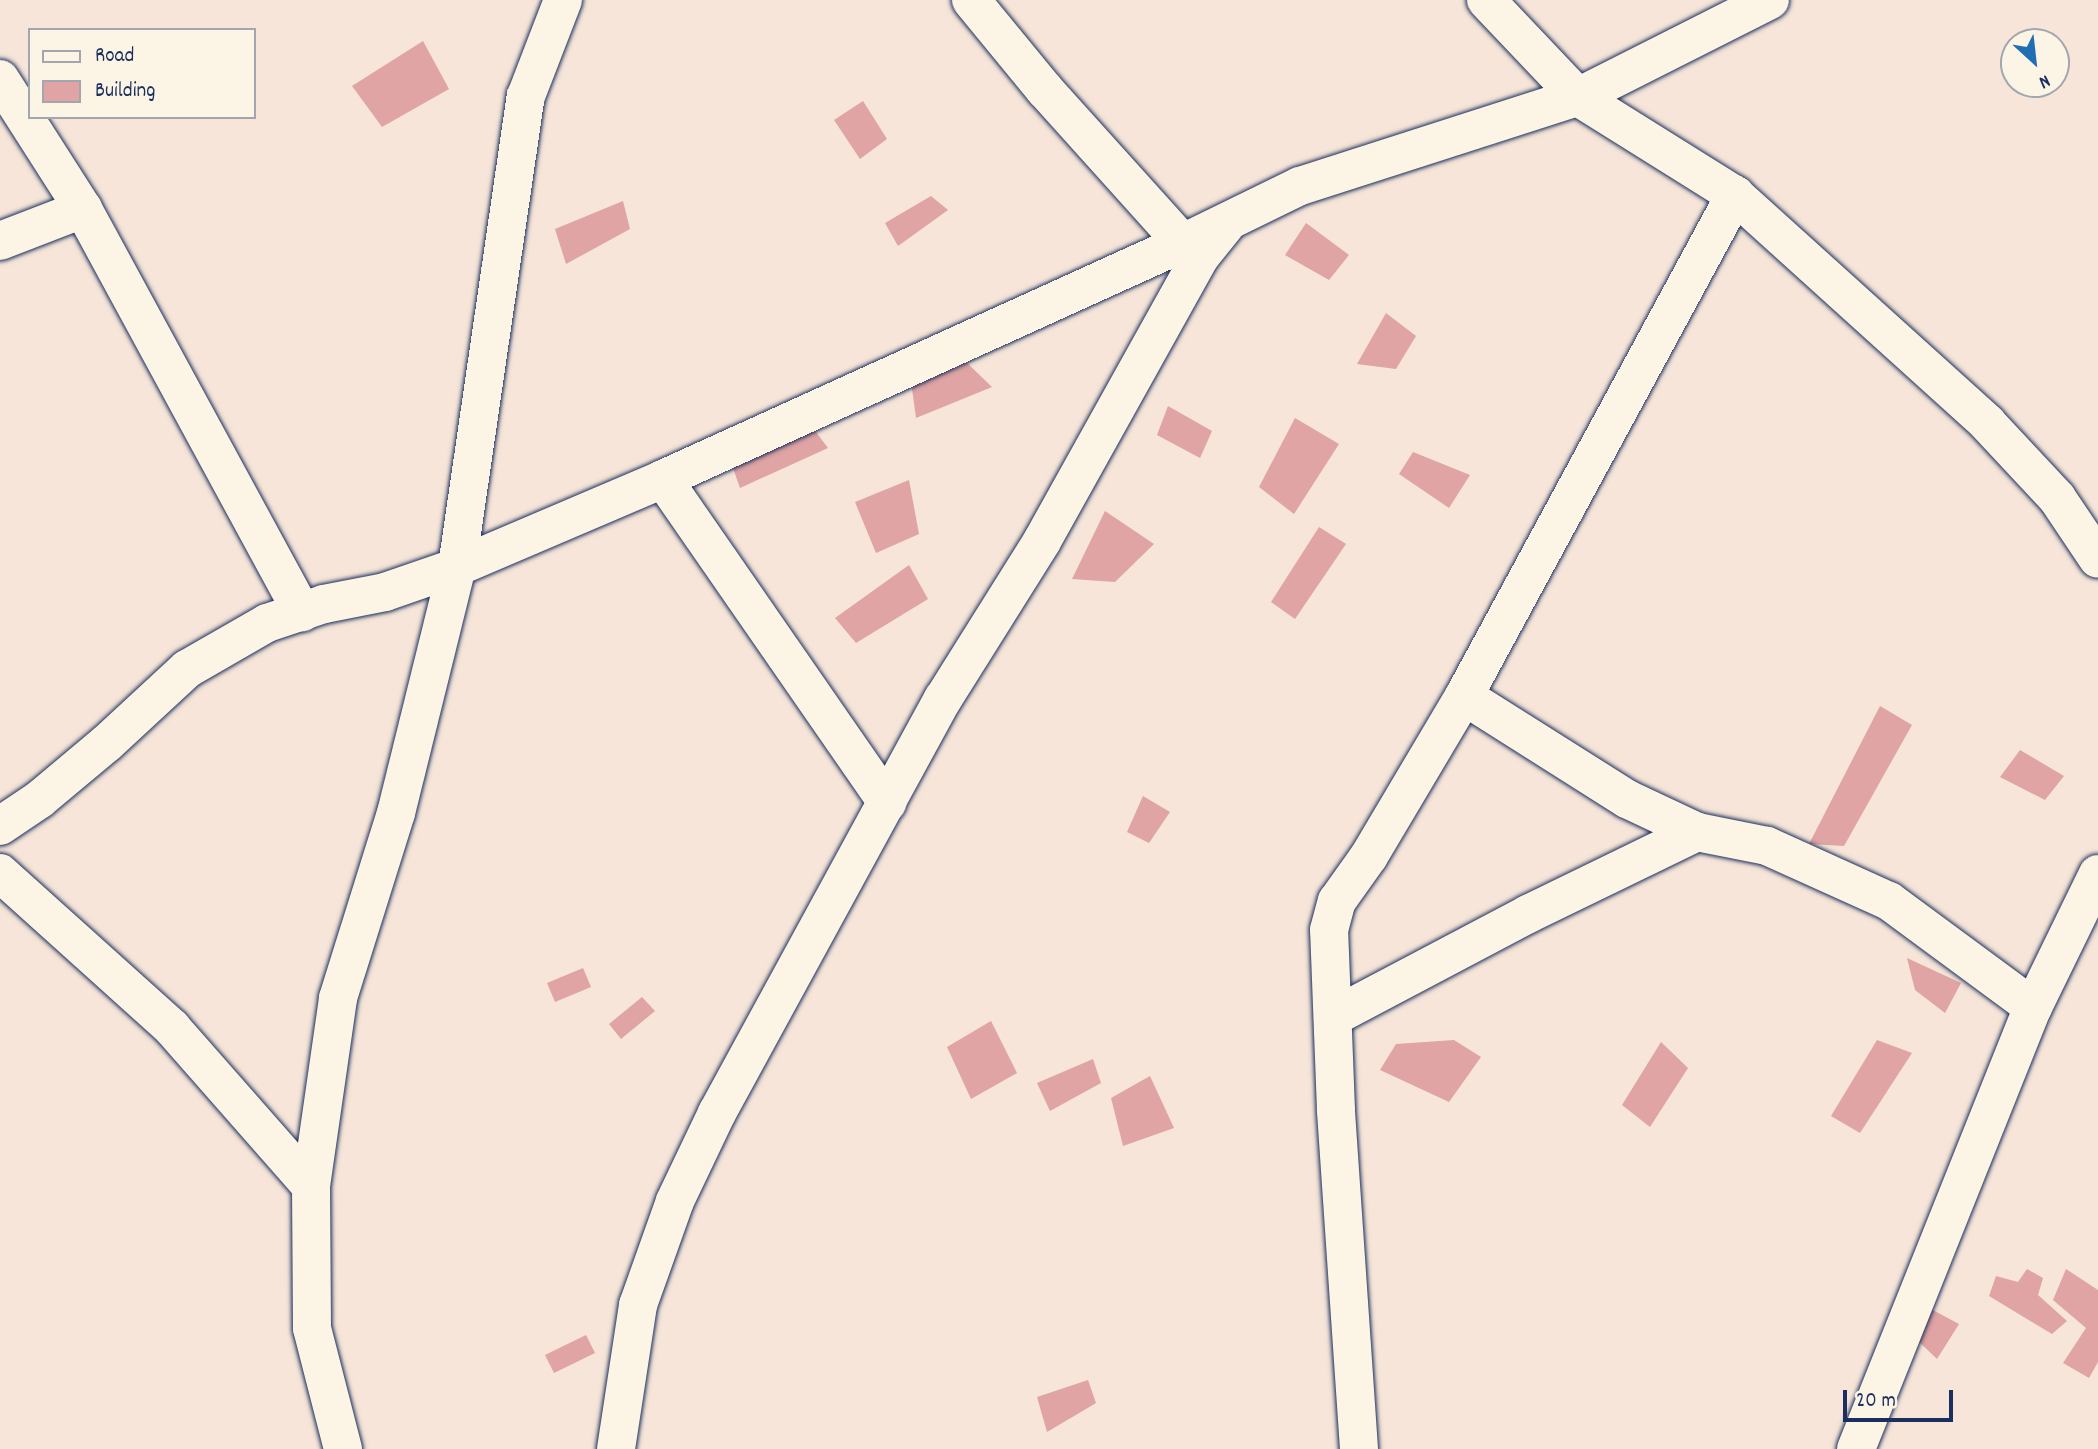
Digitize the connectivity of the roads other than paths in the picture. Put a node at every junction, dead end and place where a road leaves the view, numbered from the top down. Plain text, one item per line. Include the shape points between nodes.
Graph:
1 (563, 0) edge
2 (971, 0) edge
3 (1486, 0) edge
4 (1770, 0) edge
5 (0, 79) edge
6 (1577, 97) junction
7 (1735, 195) junction
8 (83, 209) junction
9 (1228, 222) junction
10 (0, 241) edge
11 (1183, 243) junction
12 (663, 479) junction
13 (2098, 559) edge
14 (457, 567) junction
15 (302, 612) junction
16 (1464, 696) junction
17 (887, 803) junction
18 (0, 826) edge
19 (1697, 832) junction
20 (0, 873) edge
21 (2098, 874) edge
22 (2033, 1007) junction
23 (1333, 1017) junction
24 (311, 1186) junction
25 (343, 1449) edge
26 (617, 1449) edge
27 (1359, 1449) edge
28 (1856, 1449) edge

1 - 14 street via 526,96
2 - 11 street
3 - 6 street
4 - 6 street
5 - 8 street
6 - 7 street
6 - 9 street via 1300,186
7 - 13 street via 1987,423 2057,498
7 - 16 street
8 - 10 street
8 - 15 street
9 - 11 street
9 - 17 street via 1200,257 1042,541 943,699
11 - 12 street
12 - 14 street
12 - 17 street
14 - 15 street via 385,592
14 - 24 street via 396,813 338,998
15 - 18 street via 267,623 187,669 78,767
16 - 19 street via 1627,799
16 - 23 street via 1369,856 1337,901 1329,930
17 - 26 street via 783,989 675,1201 638,1305
19 - 22 street via 1768,846 1889,901
19 - 23 street
20 - 24 street via 172,1028
21 - 22 street
22 - 28 street
23 - 27 street
24 - 25 street via 312,1328

